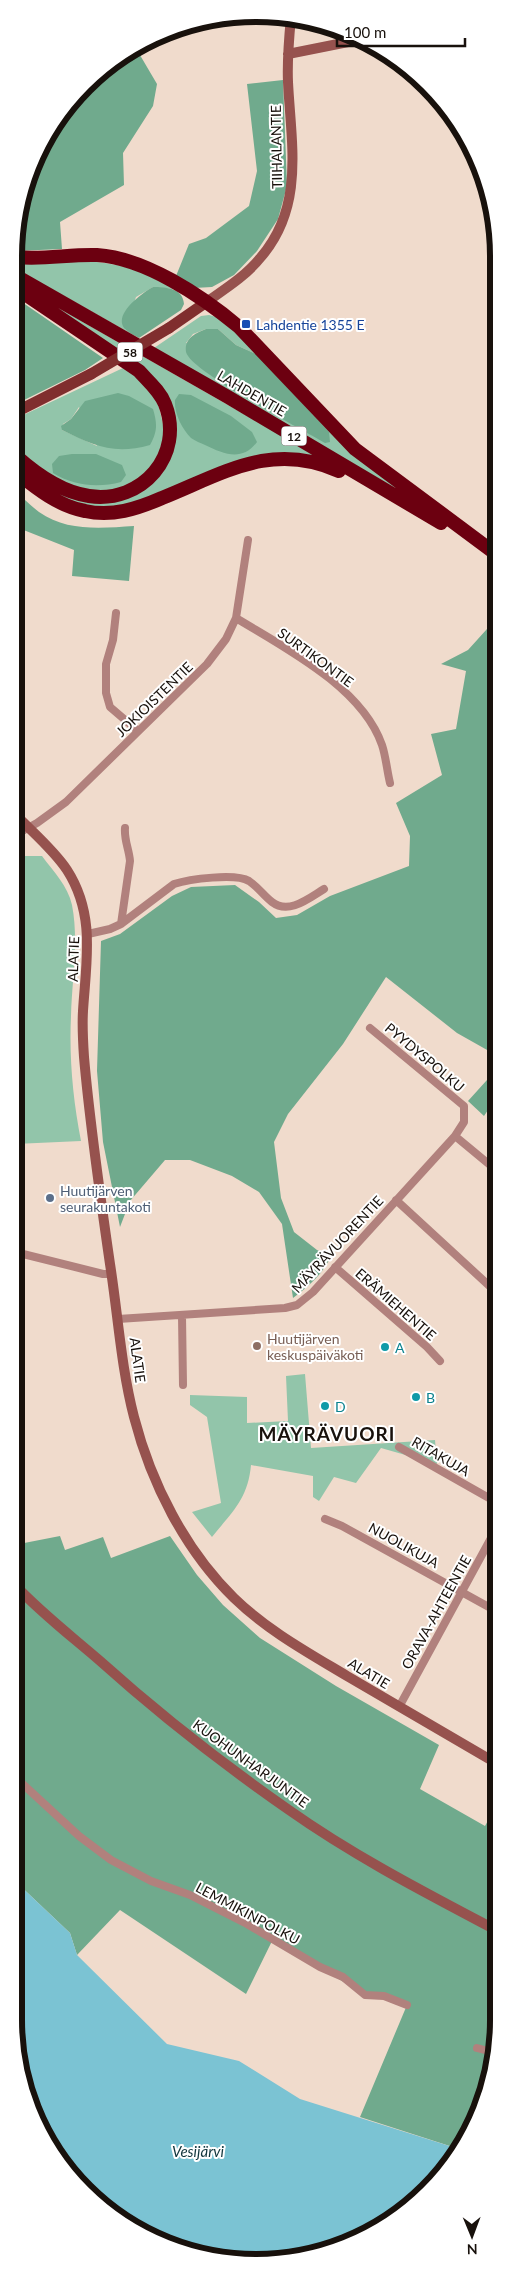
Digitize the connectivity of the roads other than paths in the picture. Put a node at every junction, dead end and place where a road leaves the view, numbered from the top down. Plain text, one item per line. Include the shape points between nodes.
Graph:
1 (290, 25) edge
2 (349, 42) edge
3 (288, 54) junction
4 (22, 257) edge
5 (22, 279) edge
6 (22, 292) edge
7 (205, 303) junction
8 (22, 409) edge
9 (22, 461) edge
10 (22, 476) edge
11 (454, 531) junction
12 (248, 540) dead end
13 (490, 551) edge
14 (490, 552) edge
15 (116, 613) dead end
16 (236, 618) junction
17 (138, 731) junction
18 (390, 783) dead end
19 (22, 821) edge
20 (29, 828) junction
21 (125, 828) dead end
22 (22, 832) edge
23 (324, 889) dead end
24 (121, 924) junction
25 (88, 934) junction
26 (370, 1028) dead end
27 (464, 1106) joint
28 (455, 1136) junction
29 (490, 1165) edge
30 (396, 1200) junction
31 (22, 1254) edge
32 (335, 1267) junction
33 (112, 1274) junction
34 (490, 1286) edge
35 (182, 1316) junction
36 (118, 1319) junction
37 (440, 1361) dead end
38 (184, 1385) dead end
39 (399, 1447) dead end
40 (490, 1499) edge
41 (325, 1519) dead end
42 (490, 1540) edge
43 (461, 1591) junction
44 (22, 1592) edge
45 (490, 1608) edge
46 (399, 1707) junction
47 (490, 1760) edge
48 (22, 1783) edge
49 (490, 1927) edge
50 (407, 2005) dead end
51 (477, 2048) dead end
52 (488, 2051) edge

1 - 3 street, TIIHALANTIE
2 - 3 street
3 - 7 street, TIIHALANTIE via 293,171 283,224 261,257
4 - 7 highway via 96,255 133,262 159,273
5 - 11 highway, LAHDENTIE / 12
6 - 9 highway via 139,372 164,403 170,430 168,448 155,473 140,486 120,495 96,497 67,490
7 - 8 main road, 58, bridge via 91,374
7 - 13 highway via 239,326 355,449
10 - 11 highway via 59,502 84,511 102,513 134,509 260,460 309,460 338,471
11 - 14 highway, LAHDENTIE / 12
12 - 16 street, JOKIOISTENTIE
15 - 17 street via 106,664 106,693 110,707
16 - 17 street, JOKIOISTENTIE via 226,639 207,664
16 - 18 street, SURTIKONTIE via 300,657 348,694 382,744
17 - 20 street, JOKIOISTENTIE via 66,802
19 - 20 street, ALATIE
20 - 22 street, JOKIOISTENTIE
20 - 25 street, ALATIE via 67,870 79,893
21 - 24 street via 130,861
23 - 24 street via 298,905 285,907 273,904 248,880 233,877 184,881 174,884
24 - 25 street
25 - 33 street, ALATIE via 83,1010 84,1057
26 - 27 street, PYYDYSPOLKU
27 - 28 street, MÄYRÄVUORENTIE via 464,1122
28 - 29 street
28 - 30 street, MÄYRÄVUORENTIE
30 - 32 street, MÄYRÄVUORENTIE
30 - 34 street
31 - 33 street
32 - 35 street, MÄYRÄVUORENTIE via 313,1292 285,1308
32 - 37 street, ERÄMIEHENTIE
33 - 36 street, ALATIE
35 - 36 street, MÄYRÄVUORENTIE
35 - 38 street
36 - 46 street, ALATIE via 134,1419 151,1468 191,1545 233,1597 256,1617 290,1642
39 - 40 street, RITAKUJA
41 - 43 street, NUOLIKUJA
42 - 43 street, ORAVA-AHTEENTIE
43 - 45 street, NUOLIKUJA
43 - 46 street, ORAVA-AHTEENTIE
44 - 49 street, KUOHUNHARJUNTIE via 128,1686 290,1811
46 - 47 street, ALATIE
48 - 50 street, LEMMIKINPOLKU via 79,1836 111,1860 247,1924 343,1977 365,1995 384,1996
51 - 52 street

